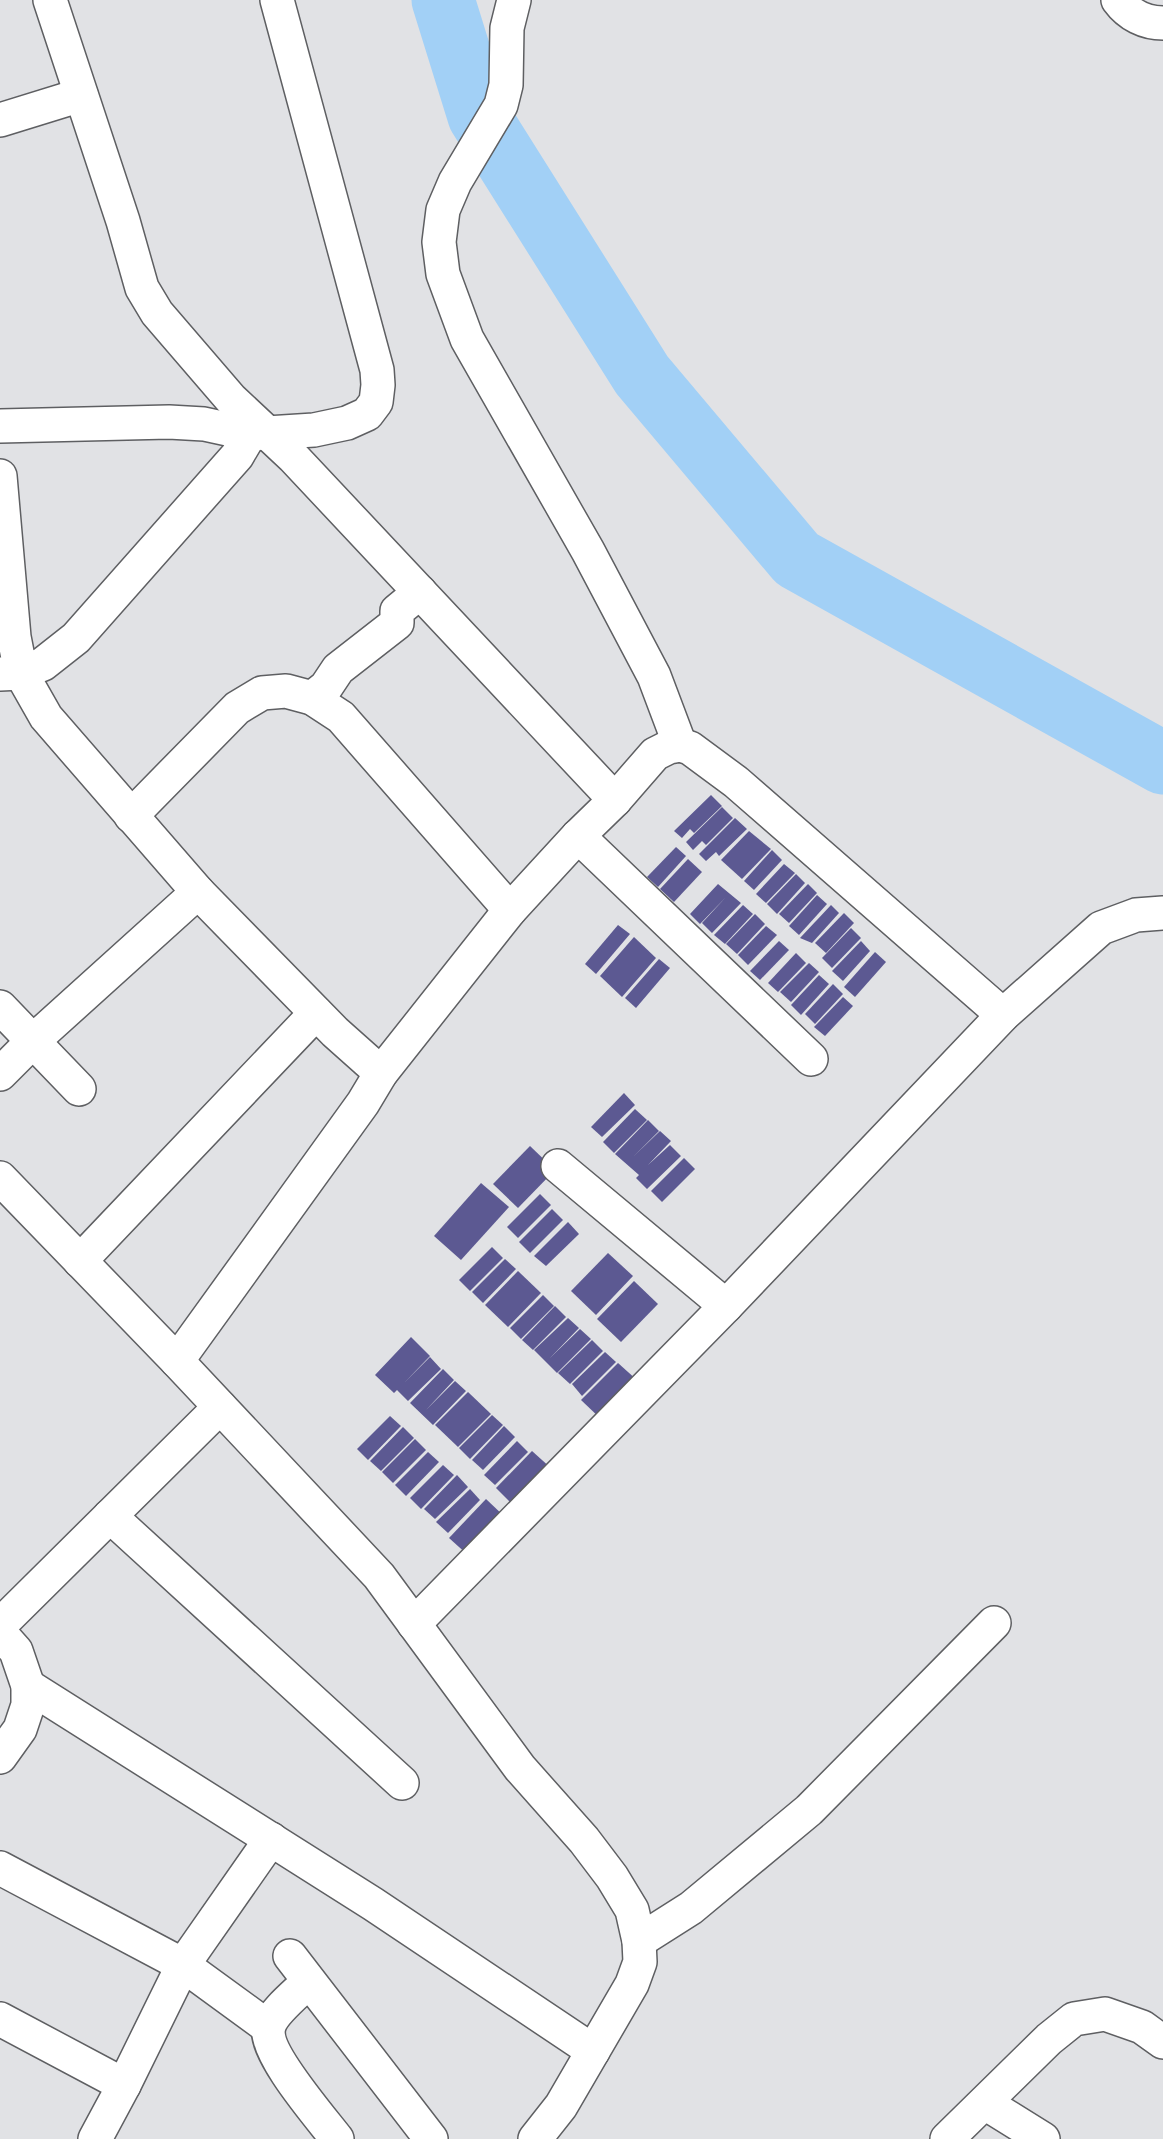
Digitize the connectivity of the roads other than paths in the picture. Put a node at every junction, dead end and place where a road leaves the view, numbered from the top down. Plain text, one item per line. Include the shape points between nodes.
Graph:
1 (50, 0) edge
2 (277, 0) edge
3 (514, 0) edge
4 (1118, 0) edge
5 (1163, 23) edge
6 (81, 95) junction
7 (0, 120) edge
8 (0, 426) edge
9 (260, 434) junction
10 (0, 476) edge
11 (420, 592) junction
12 (11, 674) edge
13 (312, 698) junction
14 (680, 745) junction
15 (615, 800) junction
16 (131, 816) junction
17 (578, 836) junction
18 (198, 892) junction
19 (510, 910) junction
20 (1163, 913) edge
21 (0, 1007) edge
22 (316, 1013) junction
23 (1003, 1015) junction
24 (33, 1041) junction
25 (812, 1059) dead end
26 (381, 1073) junction
27 (0, 1074) edge
28 (79, 1089) dead end
29 (558, 1166) dead end
30 (0, 1178) edge
31 (80, 1261) junction
32 (726, 1306) junction
33 (177, 1361) junction
34 (220, 1407) junction
35 (110, 1516) junction
36 (994, 1623) dead end
37 (414, 1624) junction
38 (0, 1625) edge
39 (0, 1633) edge
40 (28, 1686) junction
41 (0, 1757) edge
42 (402, 1783) dead end
43 (271, 1839) junction
44 (0, 1868) edge
45 (639, 1941) junction
46 (183, 1965) junction
47 (0, 2019) edge
48 (268, 2027) junction
49 (1163, 2042) edge
50 (593, 2051) junction
51 (124, 2085) junction
52 (985, 2103) junction
53 (95, 2139) edge
54 (337, 2139) edge
55 (431, 2139) edge
56 (535, 2139) edge
57 (947, 2139) edge
58 (1043, 2139) edge

1 - 6 street
2 - 9 street via 378,385 376,402 367,414 347,423
3 - 14 street via 507,28 506,85 501,105 455,182 443,210 438,242 443,274 467,339 654,676
4 - 5 street via 1149,23
6 - 7 street
6 - 9 street via 142,288 157,313
8 - 9 street via 169,422
9 - 11 street
9 - 12 street via 76,638 43,664
10 - 12 street via 14,638
11 - 13 street via 397,611 397,623 338,669 326,687
11 - 15 street
12 - 16 street
13 - 16 street via 286,692 262,693 237,708
13 - 19 street via 341,717
14 - 15 street via 655,754
14 - 23 street via 690,748 736,782
15 - 17 street
16 - 18 street
17 - 19 street
17 - 25 street
18 - 22 street
18 - 24 street
19 - 26 street
20 - 23 street via 1136,915 1101,928
21 - 24 street
22 - 26 street
22 - 31 street
23 - 32 street
24 - 27 street
24 - 28 street
26 - 33 street
29 - 32 street
30 - 31 street
31 - 33 street
32 - 37 street
33 - 34 street
34 - 35 street
34 - 37 street via 379,1576
35 - 38 street
35 - 42 street
36 - 45 street via 809,1810 691,1908
37 - 45 street via 520,1768 612,1877 632,1910
39 - 40 street via 16,1651
40 - 41 street via 28,1705 20,1729
40 - 43 street
43 - 46 street
43 - 50 street
44 - 46 street
45 - 50 street via 640,1962 632,1984
46 - 48 street
46 - 51 street
47 - 51 street
48 - 54 street via 271,2046 282,2066
48 - 55 street via 299,1969
49 - 52 street via 1142,2027 1105,2014 1074,2019
50 - 56 street via 561,2106
51 - 53 street
52 - 57 street
52 - 58 street

